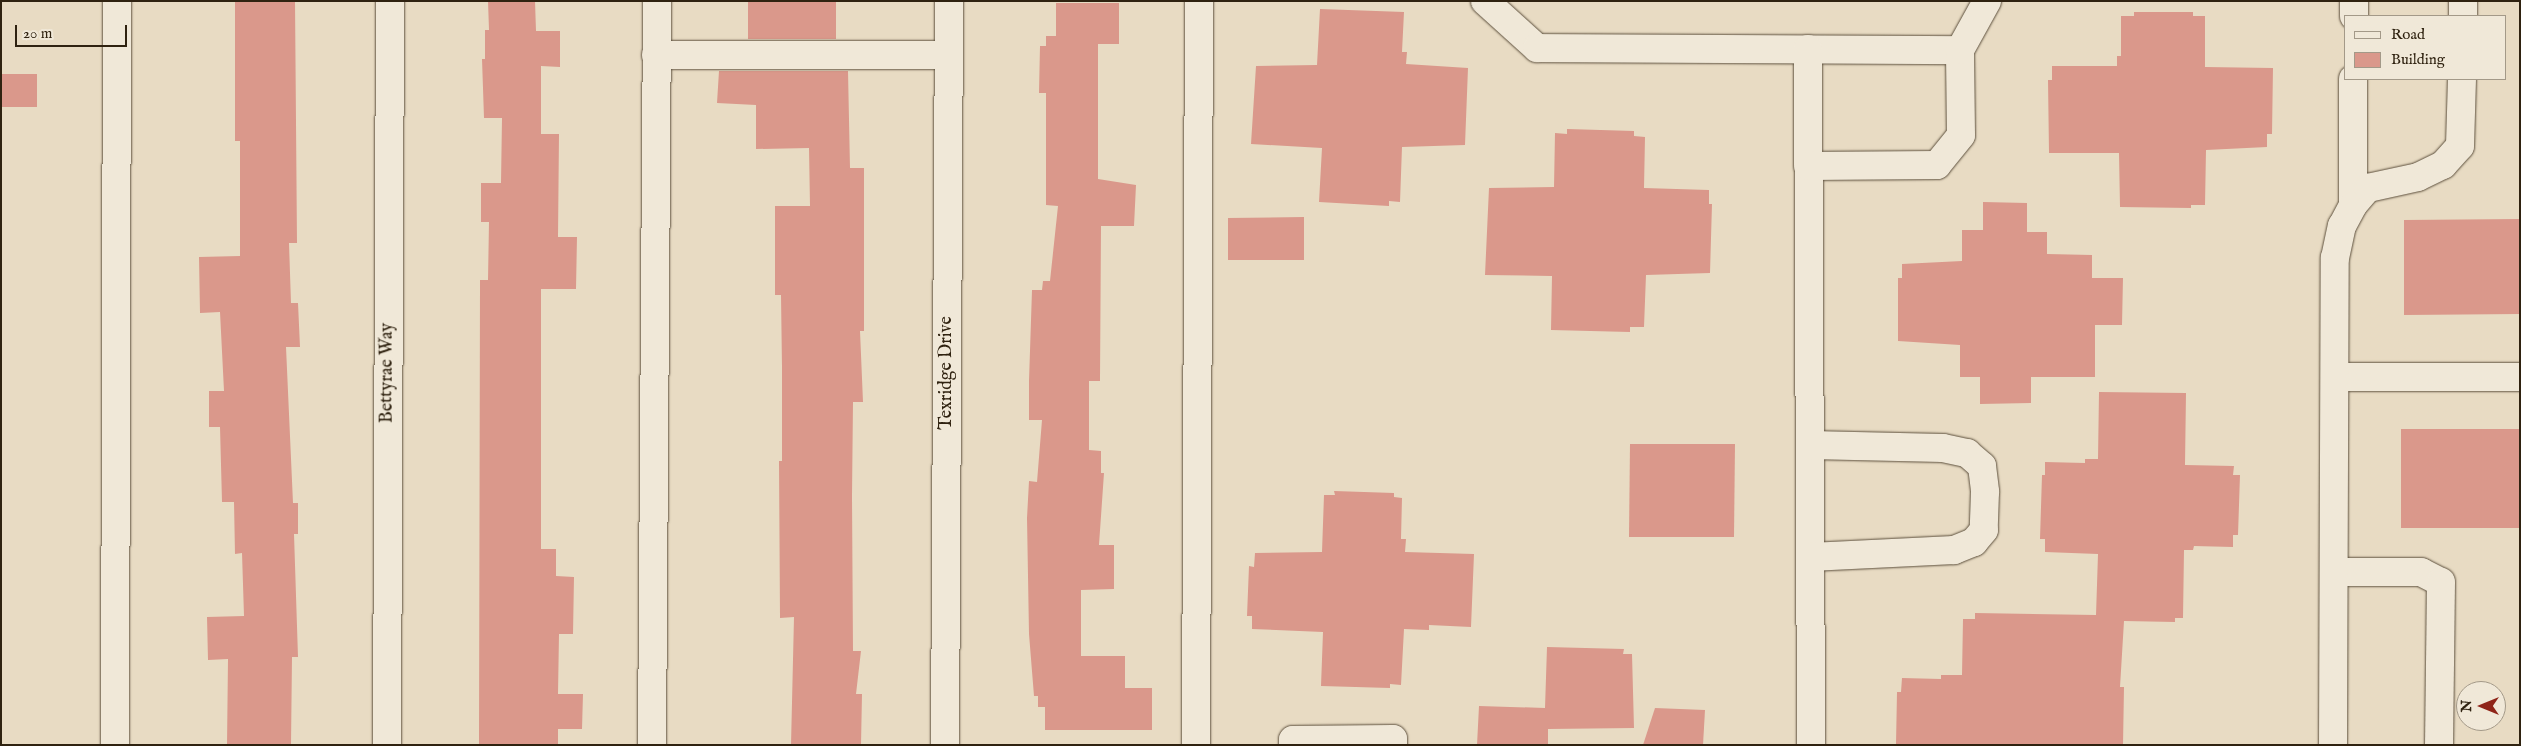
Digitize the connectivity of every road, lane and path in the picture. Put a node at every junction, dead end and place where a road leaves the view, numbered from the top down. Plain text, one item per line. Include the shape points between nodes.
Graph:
1 (117, 1) edge
2 (390, 1) edge
3 (657, 1) edge
4 (949, 1) edge
5 (1199, 1) edge
6 (1485, 1) edge
7 (1987, 1) edge
8 (2354, 1) edge
9 (2463, 1) edge
10 (2354, 15) edge
11 (2463, 15) edge
12 (1808, 49) junction
13 (1960, 50) junction
14 (656, 55) junction
15 (949, 55) junction
16 (2353, 80) edge
17 (2462, 80) edge
18 (1808, 166) junction
19 (2353, 205) junction
20 (2334, 377) junction
21 (2520, 377) edge
22 (1810, 445) junction
23 (1810, 557) junction
24 (2334, 572) junction
25 (115, 745) edge
26 (387, 745) edge
27 (652, 745) edge
28 (945, 745) edge
29 (1196, 745) edge
30 (1293, 745) edge
31 (1393, 745) edge
32 (1810, 745) edge
33 (2333, 745) edge
34 (2440, 745) edge

1 - 25 street
2 - 26 street, Bettyrae Way
3 - 14 street
4 - 15 street, Texridge Drive
5 - 29 street
6 - 12 street via 1537,48
7 - 13 street
8 - 10 street
9 - 11 street
12 - 13 street
12 - 18 street
13 - 18 street via 1961,135 1937,165
14 - 15 street
14 - 27 street
15 - 28 street, Texridge Drive
16 - 19 street
17 - 19 street via 2460,146 2443,165 2418,177 2368,188
18 - 22 street
19 - 20 street via 2342,226 2335,258
20 - 21 street
20 - 24 street
22 - 23 street
22 - 23 street via 1943,448 1967,453 1982,466 1985,492 1984,530 1974,542 1954,550
23 - 32 street
24 - 33 street
24 - 34 street via 2421,572 2441,582
30 - 31 street via 1293,740 1383,739 1393,739

